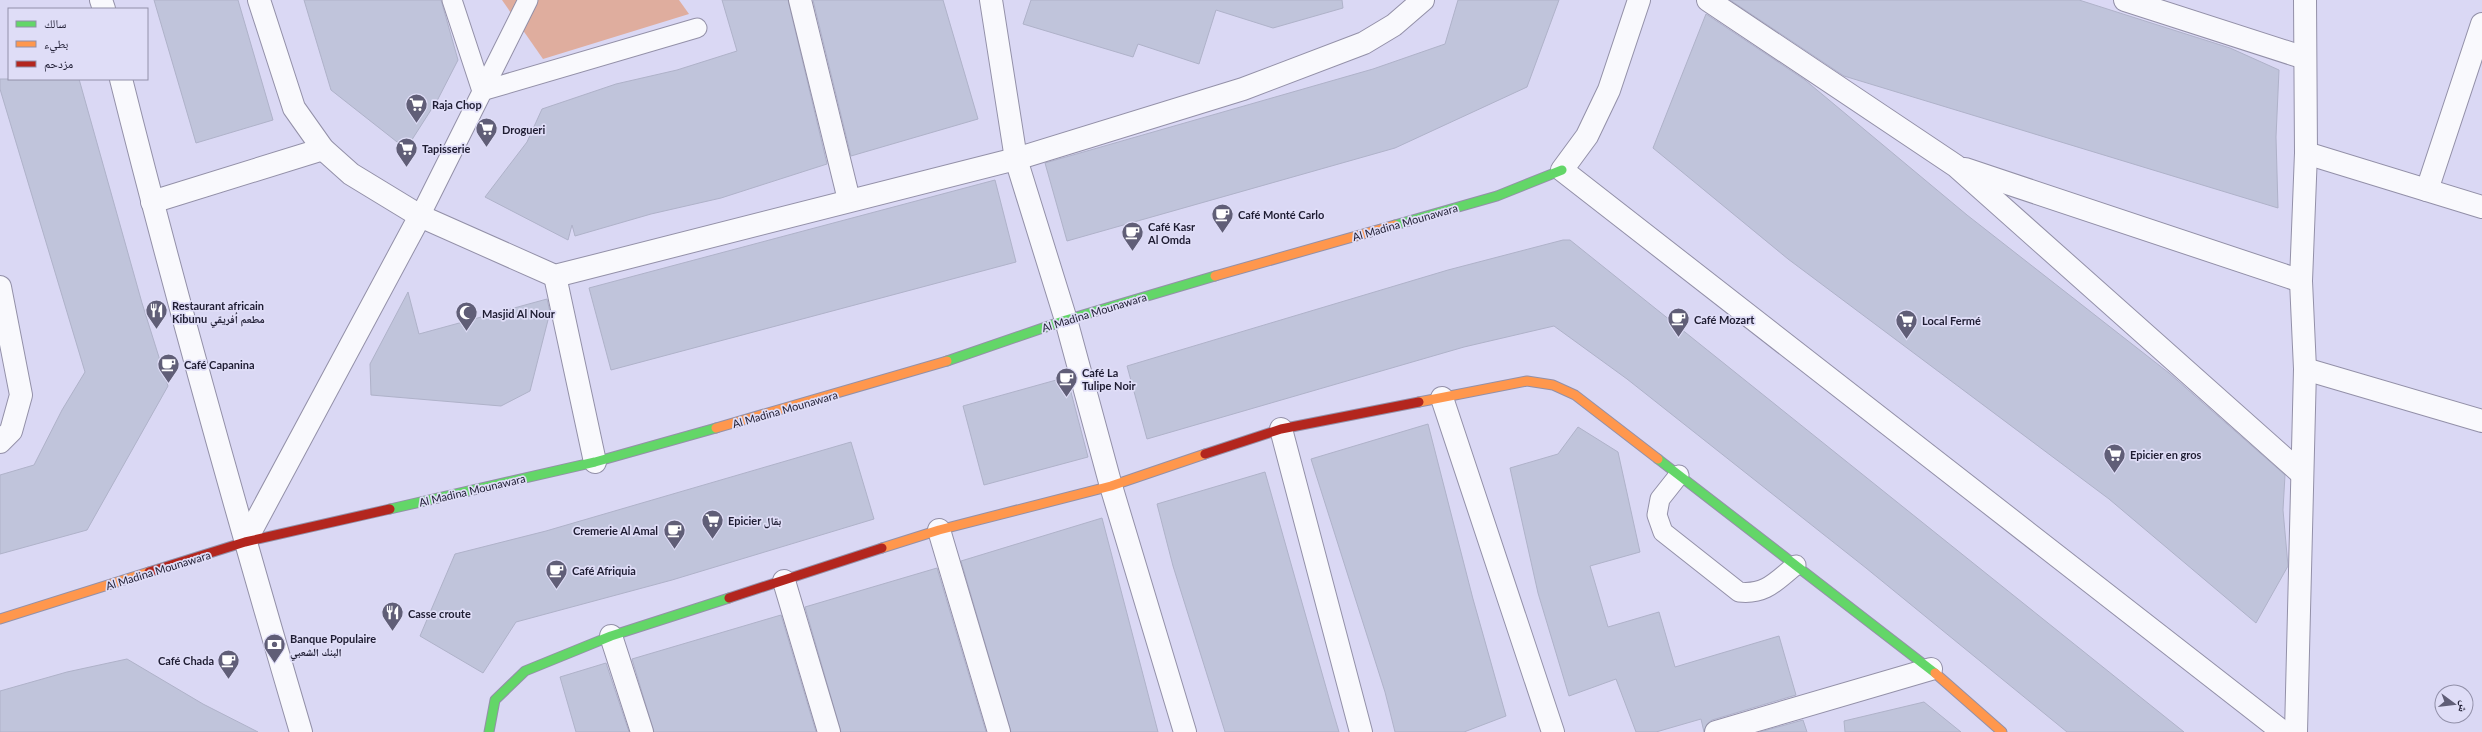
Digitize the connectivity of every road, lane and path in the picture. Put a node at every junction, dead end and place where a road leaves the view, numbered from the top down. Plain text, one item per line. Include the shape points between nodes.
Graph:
1 (258, 0) edge
2 (452, 0) edge
3 (528, 0) edge
4 (800, 0) edge
5 (991, 0) edge
6 (1423, 0) edge
7 (1639, 0) edge
8 (1708, 0) edge
9 (2124, 0) edge
10 (2305, 0) edge
11 (2482, 24) edge
12 (697, 28) dead end
13 (2305, 58) junction
14 (121, 80) edge
15 (482, 92) junction
16 (323, 149) junction
17 (2306, 153) junction
18 (1016, 159) junction
19 (1956, 166) junction
20 (1562, 170) junction
21 (2427, 190) junction
22 (849, 200) junction
23 (152, 202) junction
24 (2482, 207) edge
25 (420, 216) junction
26 (555, 276) junction
27 (2301, 281) junction
28 (0, 288) edge
29 (1066, 320) junction
30 (2305, 369) junction
31 (1442, 398) junction
32 (2482, 421) edge
33 (1282, 429) junction
34 (0, 442) edge
35 (595, 462) junction
36 (2302, 474) junction
37 (1678, 475) junction
38 (1111, 486) junction
39 (939, 530) junction
40 (245, 542) junction
41 (1796, 565) junction
42 (784, 581) junction
43 (0, 619) edge
44 (611, 636) junction
45 (1931, 669) junction
46 (1547, 730) edge
47 (301, 732) edge
48 (488, 732) edge
49 (642, 732) edge
50 (828, 732) edge
51 (999, 732) edge
52 (1185, 732) edge
53 (1361, 732) edge
54 (1716, 732) edge
55 (2002, 732) edge
56 (2284, 732) edge
57 (2296, 732) edge

1 - 16 street via 294,108
2 - 15 lane
3 - 15 lane
4 - 22 street
5 - 18 street
6 - 18 street via 1394,25 1364,43 1243,89
7 - 20 street via 1609,90 1587,136
8 - 19 street
9 - 13 street
10 - 13 street
11 - 21 street
12 - 15 lane
13 - 17 street
14 - 23 street
15 - 25 lane
16 - 23 street
16 - 25 street via 351,174
17 - 21 street
17 - 27 street
18 - 22 street
18 - 29 street
19 - 27 street
19 - 36 street
20 - 29 street, Al Madina Mounawara via 1497,196
20 - 56 street
21 - 24 street
22 - 26 street
23 - 40 street
25 - 26 street
25 - 40 street
26 - 35 street
27 - 30 street
28 - 34 street via 21,395 11,431
29 - 35 street, Al Madina Mounawara via 918,371
29 - 38 street
30 - 32 street
30 - 36 street
31 - 33 street
31 - 37 street via 1527,381 1553,385 1575,396
31 - 46 street
33 - 38 street
33 - 53 street
35 - 40 street, Al Madina Mounawara
36 - 57 street
37 - 41 street
37 - 41 lane via 1660,499 1657,514 1663,532 1739,592 1752,593 1765,589
38 - 39 street
38 - 52 street
39 - 42 street
39 - 51 street
40 - 43 street, Al Madina Mounawara
40 - 47 street
41 - 45 street
42 - 44 street
42 - 50 street
44 - 48 street via 525,671 495,700
44 - 49 street
45 - 54 street
45 - 55 street

